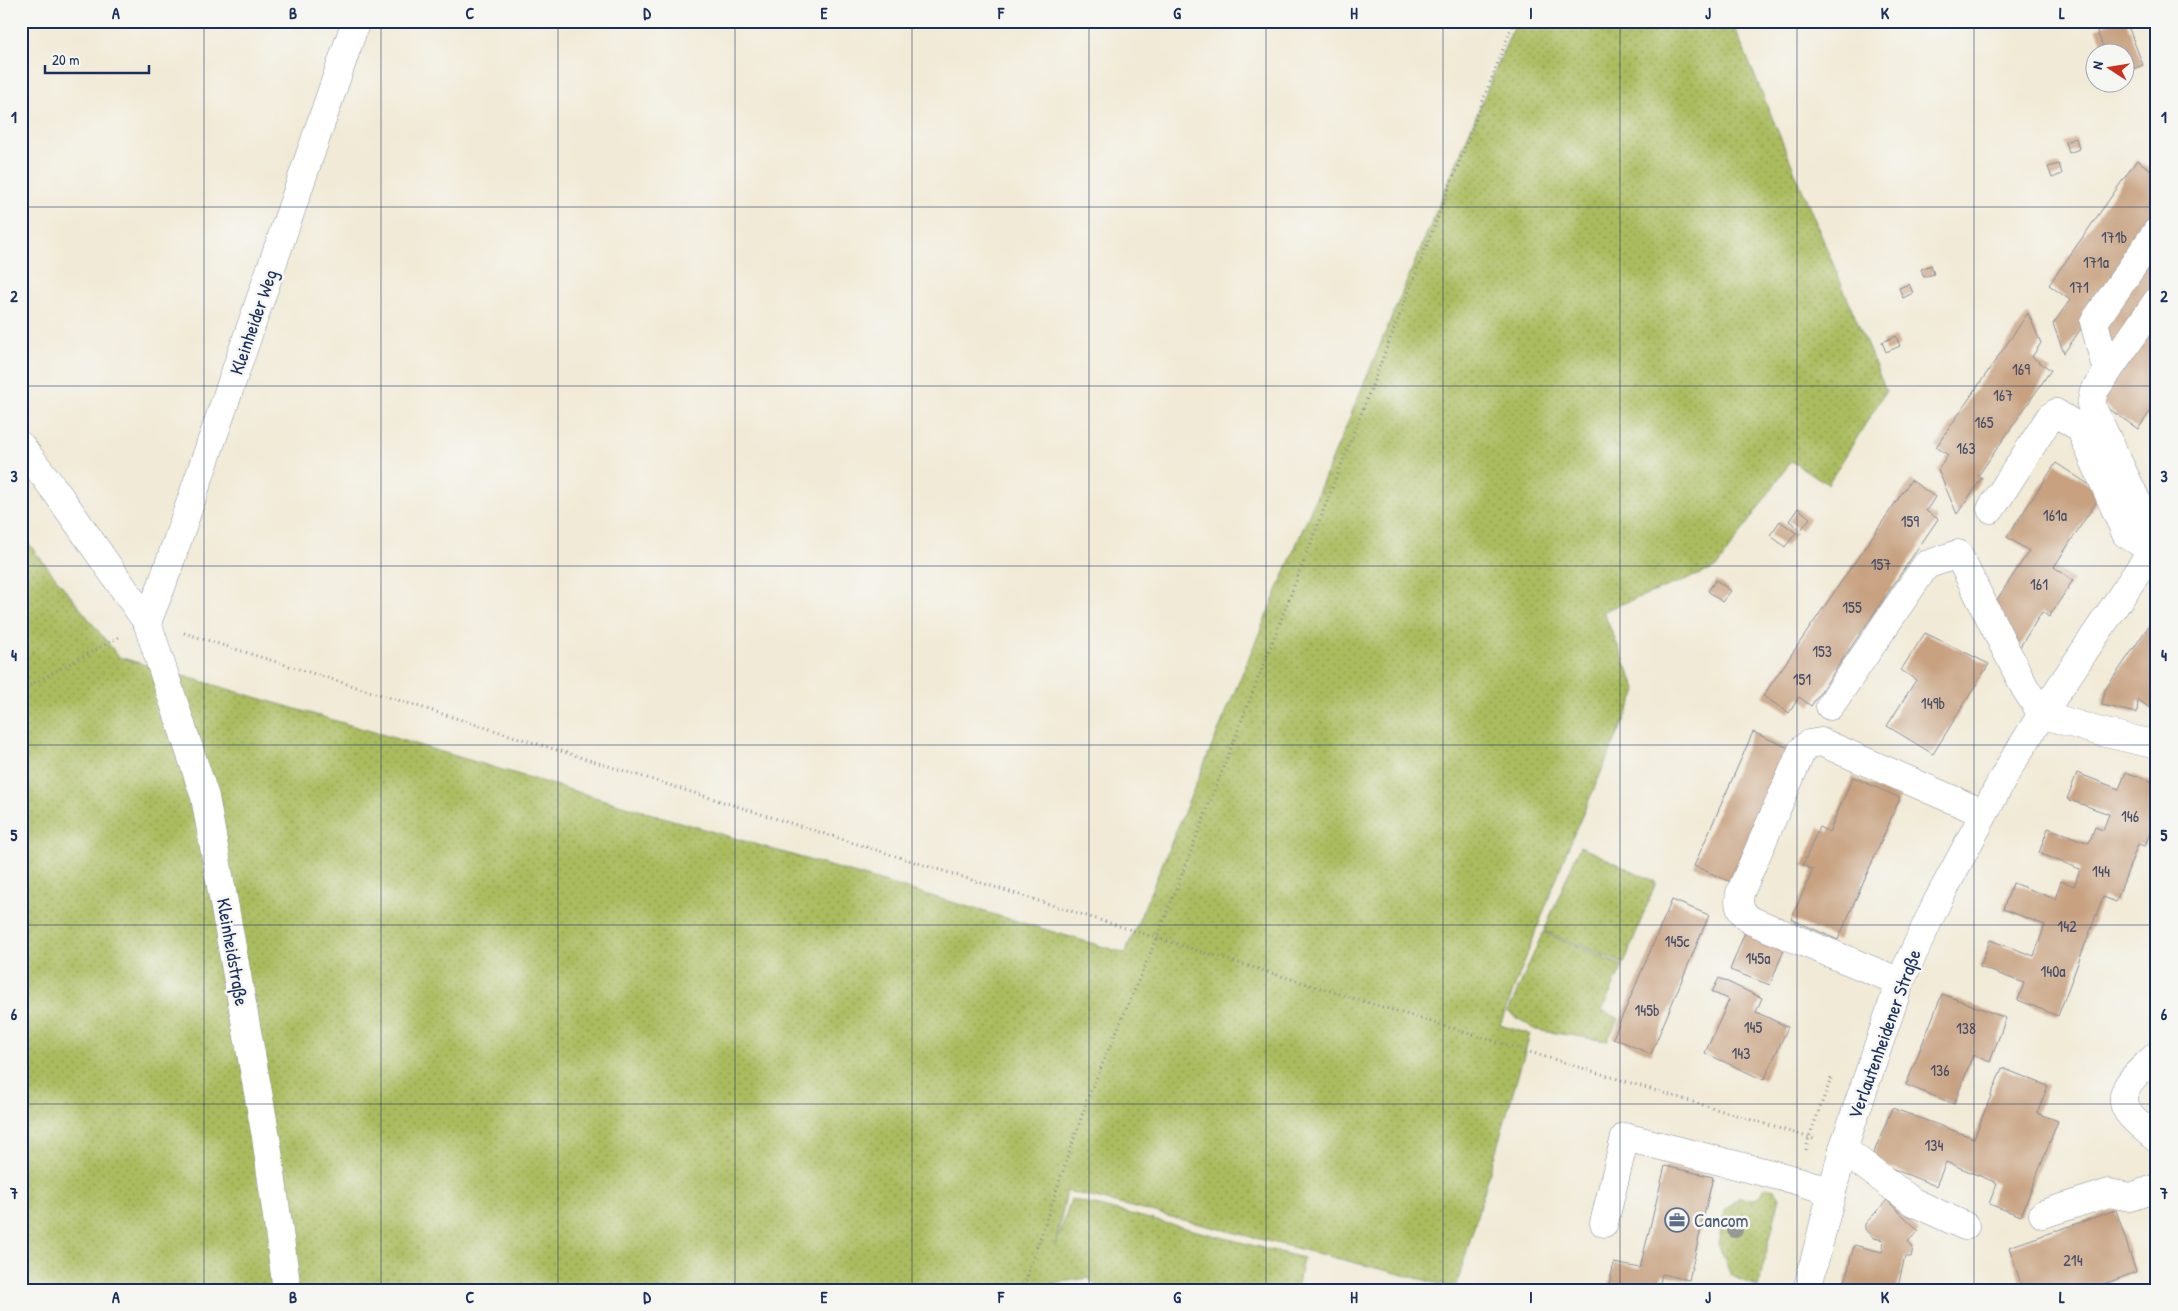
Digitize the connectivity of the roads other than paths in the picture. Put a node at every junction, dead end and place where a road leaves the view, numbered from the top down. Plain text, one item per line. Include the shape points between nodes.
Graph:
1 (356, 21) edge
2 (2157, 231) edge
3 (2157, 301) edge
4 (2107, 372) junction
5 (21, 446) edge
6 (1991, 509) dead end
7 (2157, 522) edge
8 (2154, 546) edge
9 (147, 622) junction
10 (1830, 706) dead end
11 (2042, 714) junction
12 (2157, 745) edge
13 (1983, 813) junction
14 (1900, 982) junction
15 (2157, 1055) edge
16 (2157, 1139) edge
17 (1843, 1149) junction
18 (2157, 1188) edge
19 (1832, 1192) junction
20 (2043, 1214) dead end
21 (1604, 1223) dead end
22 (1965, 1226) dead end
23 (287, 1290) edge
24 (1807, 1290) edge

1 - 9 street, Kleinheider Weg
2 - 4 street via 2094,322
3 - 4 street
4 - 7 street via 2094,391 2091,405 2142,512
5 - 9 street, Kleinheidstraße
6 - 8 street via 2050,417 2056,413 2080,428 2126,534
8 - 11 street, Verlautenheidener Straße
9 - 23 street, Kleinheidstraße via 205,797 266,1137
10 - 11 street via 1926,565 1958,554 2024,688
11 - 12 street
11 - 13 street, Verlautenheidener Straße
13 - 14 street, Verlautenheidener Straße
13 - 14 street via 1821,742 1809,744 1802,750 1740,893 1738,905 1752,922
14 - 17 street, Verlautenheidener Straße
15 - 16 street via 2126,1087 2123,1097 2128,1112
17 - 19 street, Verlautenheidener Straße
17 - 22 street via 1913,1202
18 - 20 street via 2130,1197 2110,1193
19 - 21 street via 1625,1138
19 - 24 street, Verlautenheidener Straße

